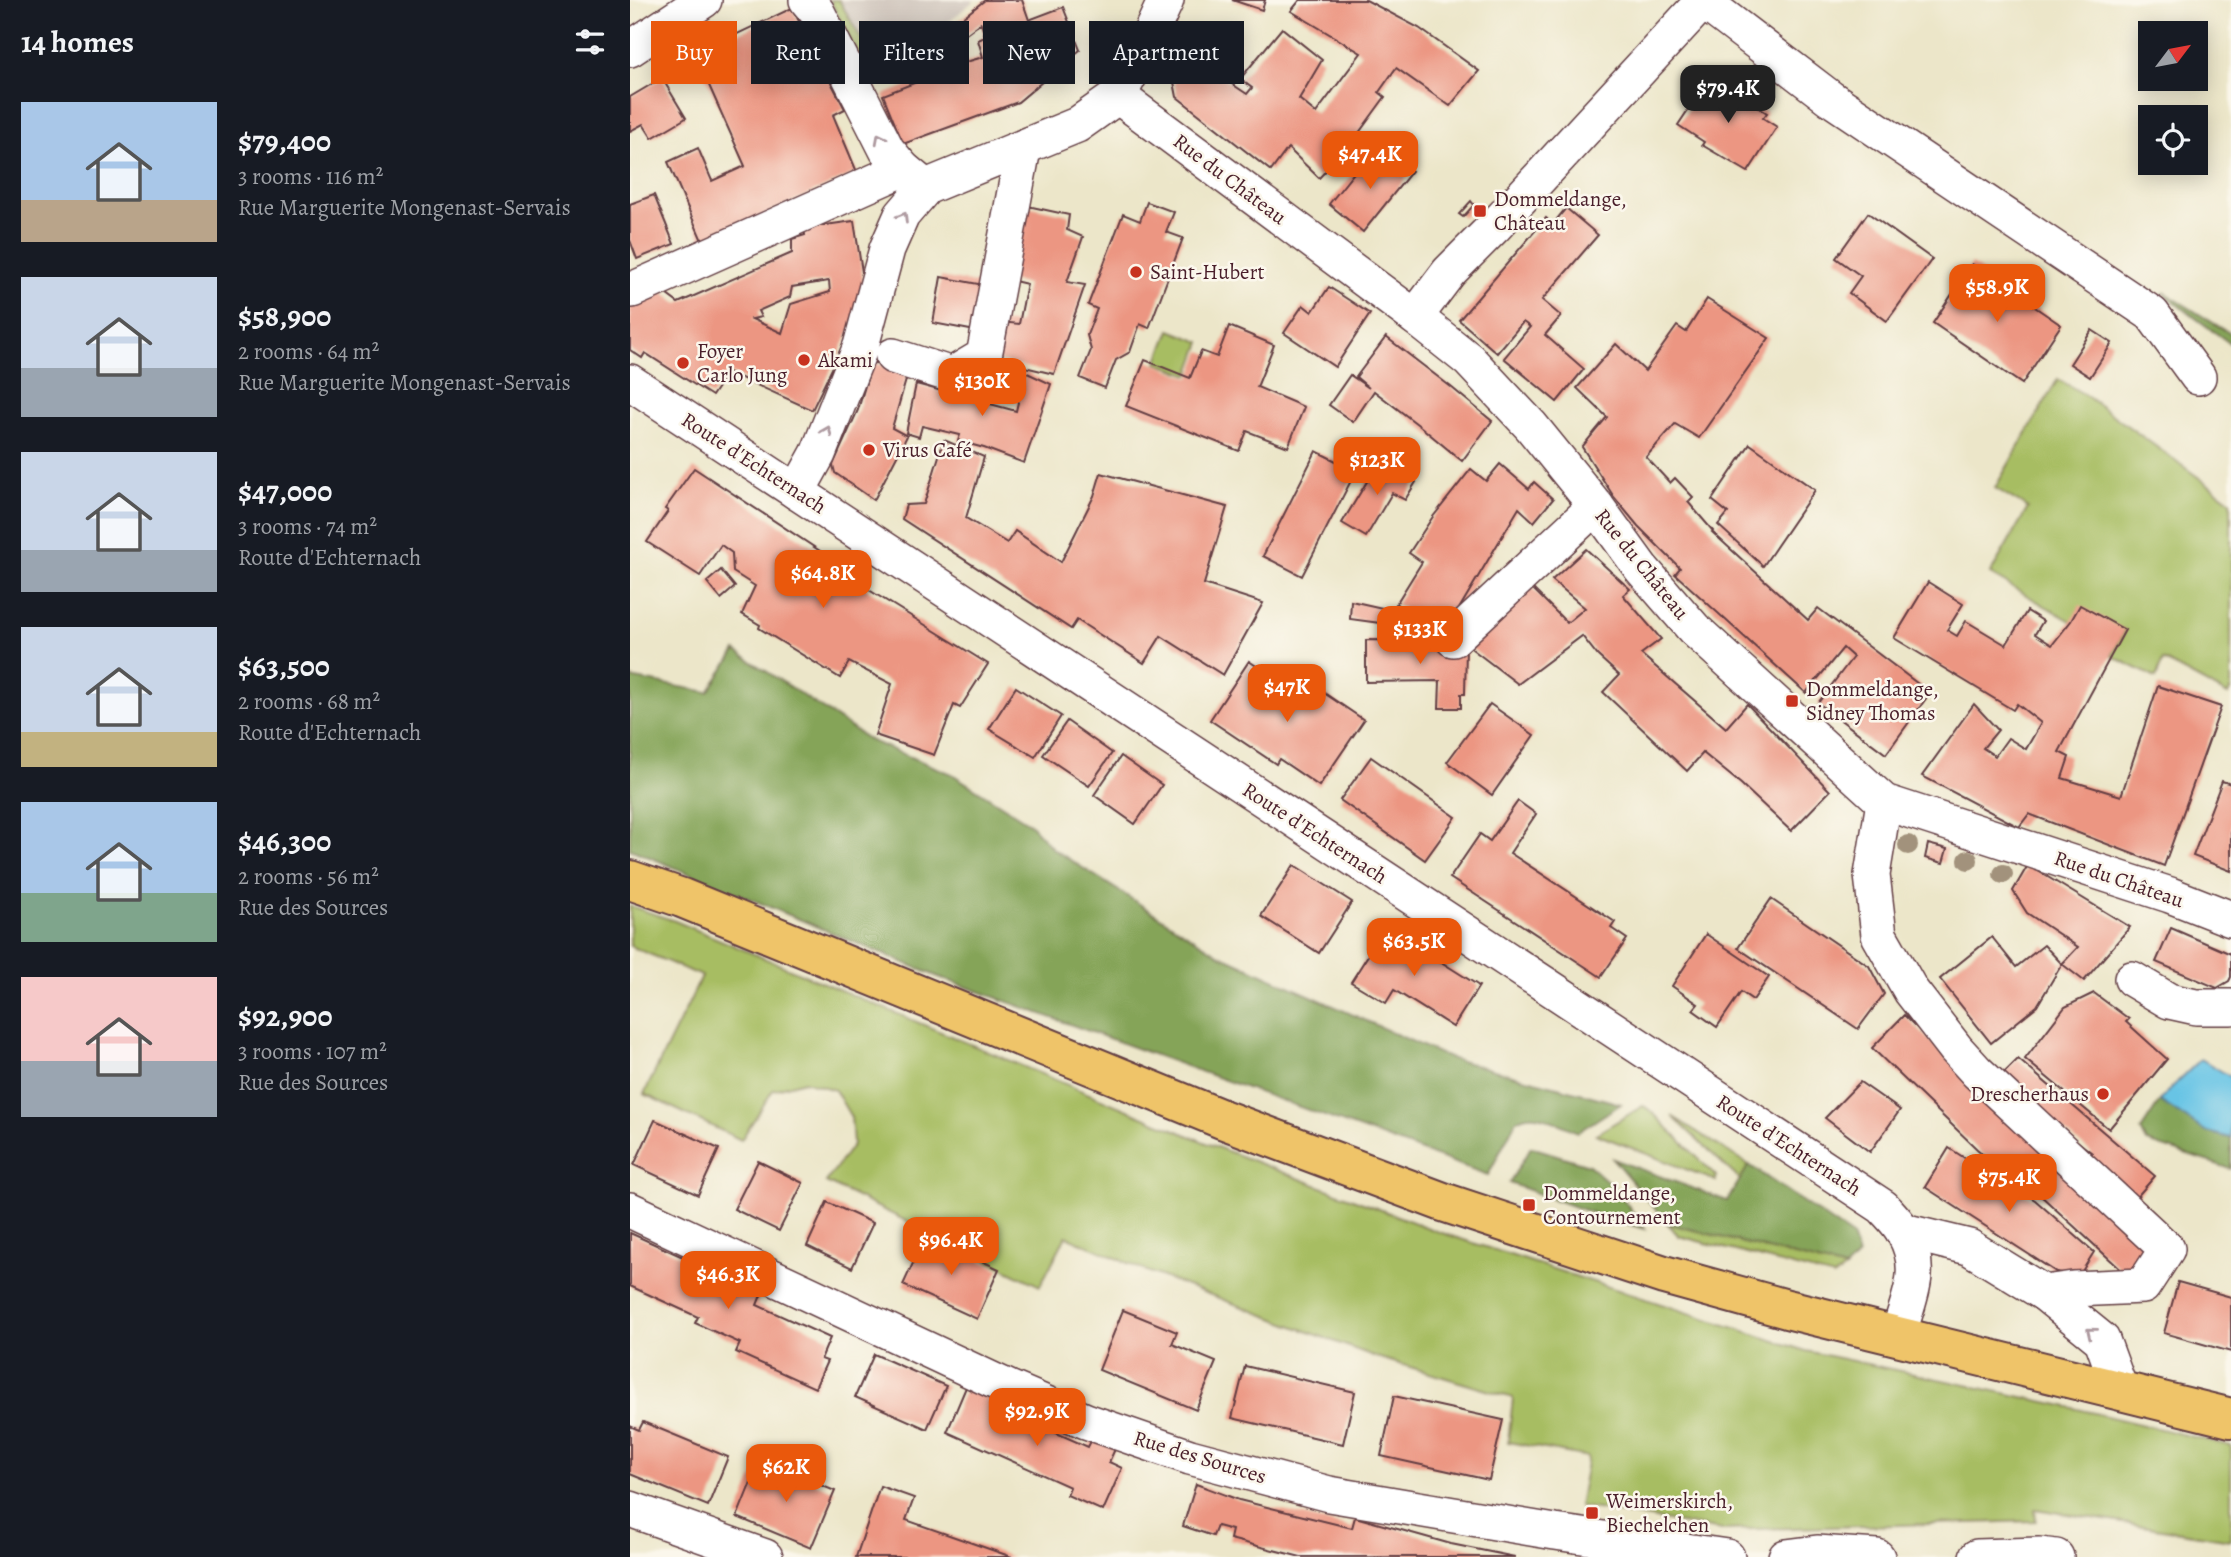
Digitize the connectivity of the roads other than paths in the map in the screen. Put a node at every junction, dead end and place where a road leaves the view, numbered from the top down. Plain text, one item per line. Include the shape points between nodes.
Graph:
1 (705, 0) edge
2 (807, 0) edge
3 (1166, 0) edge
4 (1704, 0) edge
5 (630, 48) edge
6 (1118, 96) junction
7 (1023, 149) junction
8 (914, 178) junction
9 (632, 290) dead end
10 (1415, 317) junction
11 (893, 356) dead end
12 (2198, 377) dead end
13 (638, 397) edge
14 (797, 492) junction
15 (1596, 506) junction
16 (1453, 639) dead end
17 (1884, 802) junction
18 (630, 880) edge
19 (2231, 919) edge
20 (2132, 979) dead end
21 (2231, 1007) edge
22 (630, 1210) edge
23 (1903, 1231) junction
24 (2044, 1293) junction
25 (1898, 1335) junction
26 (2121, 1392) junction
27 (2231, 1418) edge
28 (630, 1509) edge
29 (765, 1557) edge
30 (1727, 1557) edge
31 (1786, 1557) edge
32 (1877, 1557) edge
33 (1977, 1557) edge
34 (2056, 1557) edge

1 - 5 street
8 -> 2 street via 887,150
3 - 6 street
4 - 10 street via 1449,272
4 - 12 street via 1830,97 2152,314
6 - 7 street via 1077,125
6 - 10 street, Rue du Château
7 - 8 street
7 - 11 street via 984,356 952,375
8 - 9 street
14 -> 8 street via 818,454 861,346 887,249
10 - 15 street, Rue du Château via 1469,360
13 - 14 street, Route d'Echternach
14 - 23 street, Route d'Echternach via 1882,1207
15 - 16 street
15 - 17 street, Rue du Château via 1694,629
17 - 19 street, Rue du Château
17 - 24 street via 1872,875 1879,936 1910,991 1977,1072 2168,1249 2143,1286
18 - 25 main road via 1222,1119 1443,1202 1664,1275
20 - 21 street via 2169,1001
22 - 30 street, Rue des Sources via 1009,1388 1190,1457 1329,1494
23 - 24 street via 1969,1247
23 - 25 street, Route d'Echternach via 1916,1266
26 -> 24 street via 2102,1340
25 - 26 main road
26 - 27 main road
28 - 29 street
31 - 32 street via 1818,1553
33 - 34 street

